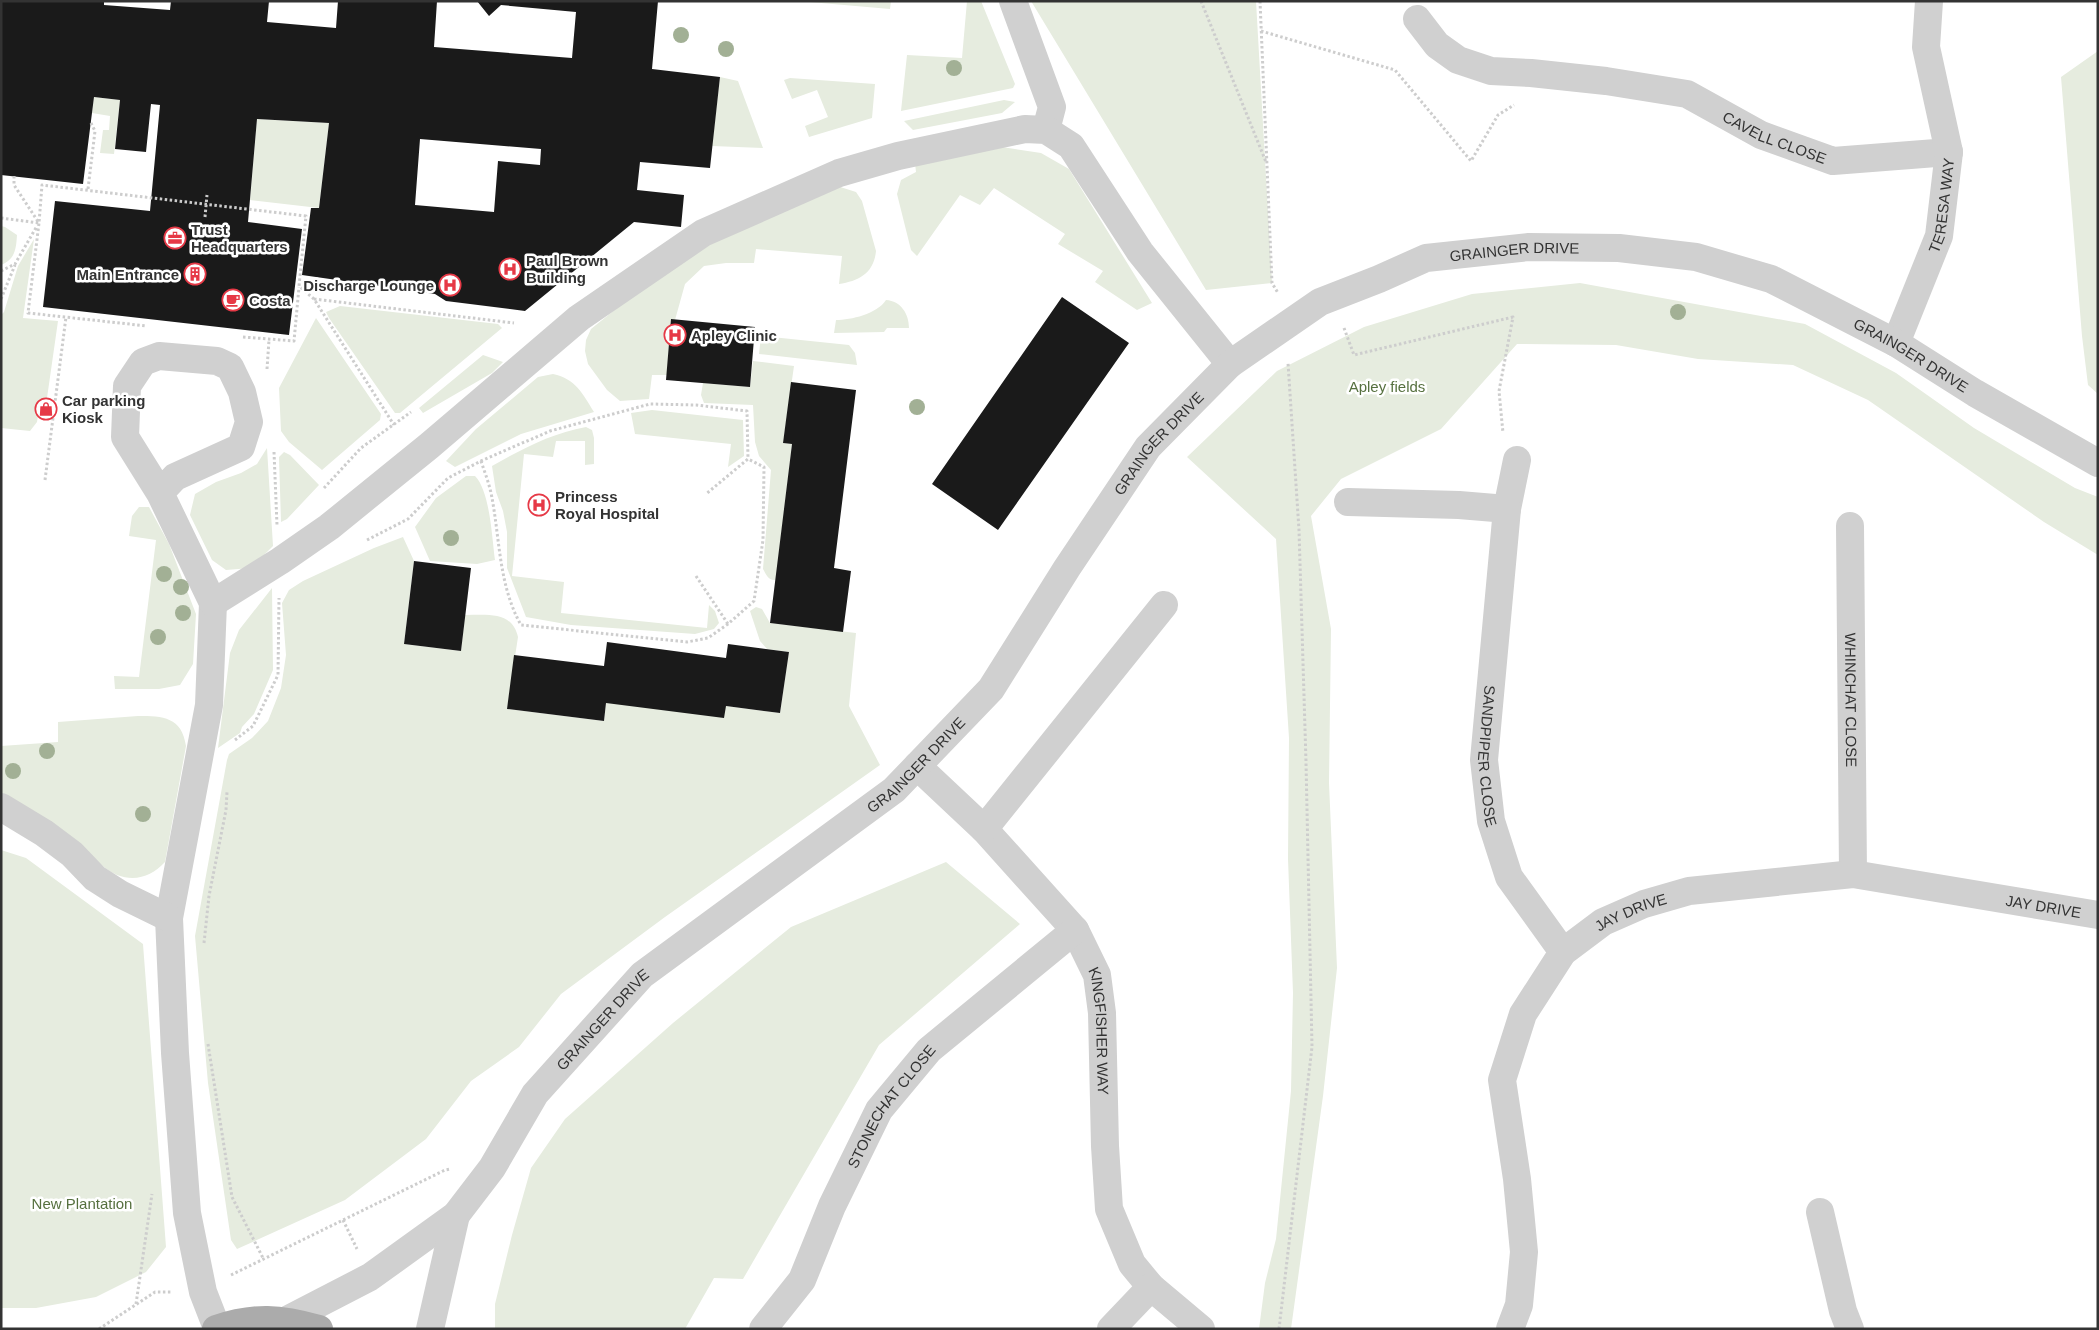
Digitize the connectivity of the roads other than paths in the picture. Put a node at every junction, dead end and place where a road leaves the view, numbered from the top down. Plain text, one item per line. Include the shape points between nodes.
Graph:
1 (1013, 1) edge
2 (1929, 1) edge
3 (1417, 19) dead end
4 (1046, 130) junction
5 (1949, 152) junction
6 (1896, 343) junction
7 (1230, 364) junction
8 (1517, 460) road end
9 (2098, 463) edge
10 (160, 492) junction
11 (1348, 502) dead end
12 (1507, 509) junction
13 (1850, 526) dead end
14 (213, 603) junction
15 (1164, 605) dead end
16 (917, 766) junction
17 (1, 807) edge
18 (984, 829) junction
19 (1853, 874) junction
20 (2098, 915) edge
21 (169, 918) junction
22 (1075, 930) junction
23 (1563, 952) junction
24 (1820, 1212) dead end
25 (456, 1215) junction
26 (1151, 1287) junction
27 (287, 1320) junction
28 (216, 1328) edge
29 (319, 1329) edge
30 (430, 1329) edge
31 (763, 1329) edge
32 (1111, 1329) edge
33 (1201, 1329) edge
34 (1510, 1329) edge
35 (1850, 1329) edge

1 - 4 street via 1052,107
2 - 5 street, TERESA WAY via 1926,47
3 - 5 street, CAVELL CLOSE via 1437,45 1458,60 1491,71 1606,81 1687,94 1761,135 1832,160
4 - 7 street via 1071,146 1140,252
4 - 14 street via 1025,129 898,156 839,173 703,233 579,318 329,527
5 - 6 street, TERESA WAY via 1939,236
6 - 7 street, GRAINGER DRIVE via 1772,279 1696,257 1619,248 1530,246 1426,258 1320,302
6 - 9 street, GRAINGER DRIVE
7 - 16 street, GRAINGER DRIVE via 1148,447 991,690
8 - 12 street, SANDPIPER CLOSE
10 - 10 street via 125,437 127,386 143,362 159,356 218,361 230,367 242,392 249,422 241,447 175,478
10 - 14 street
11 - 12 street
12 - 23 street, SANDPIPER CLOSE via 1484,760 1490,821 1509,877
13 - 19 street, WHINCHAT CLOSE
14 - 21 street via 209,705
15 - 18 street
16 - 18 street, KINGFISHER WAY
16 - 25 street, GRAINGER DRIVE via 894,790 642,975 535,1094 492,1168
17 - 21 street via 72,854 95,878
18 - 22 street, KINGFISHER WAY
19 - 20 street, JAY DRIVE
19 - 23 street, JAY DRIVE via 1690,891 1644,904 1603,922
21 - 28 street via 187,1213 203,1292
22 - 26 street, KINGFISHER WAY via 1097,975 1102,1013 1104,1146 1109,1209 1132,1264
22 - 31 street, STONECHAT CLOSE via 929,1050 879,1110 832,1206 802,1280
23 - 34 street, JAY DRIVE via 1523,1014 1502,1080 1524,1252 1519,1305
24 - 35 street
25 - 27 street, GRAINGER DRIVE via 370,1277
25 - 30 street, GRAINGER DRIVE
26 - 32 street
26 - 33 street, KINGFISHER WAY
27 - 28 main road via 251,1320
27 - 29 main road

